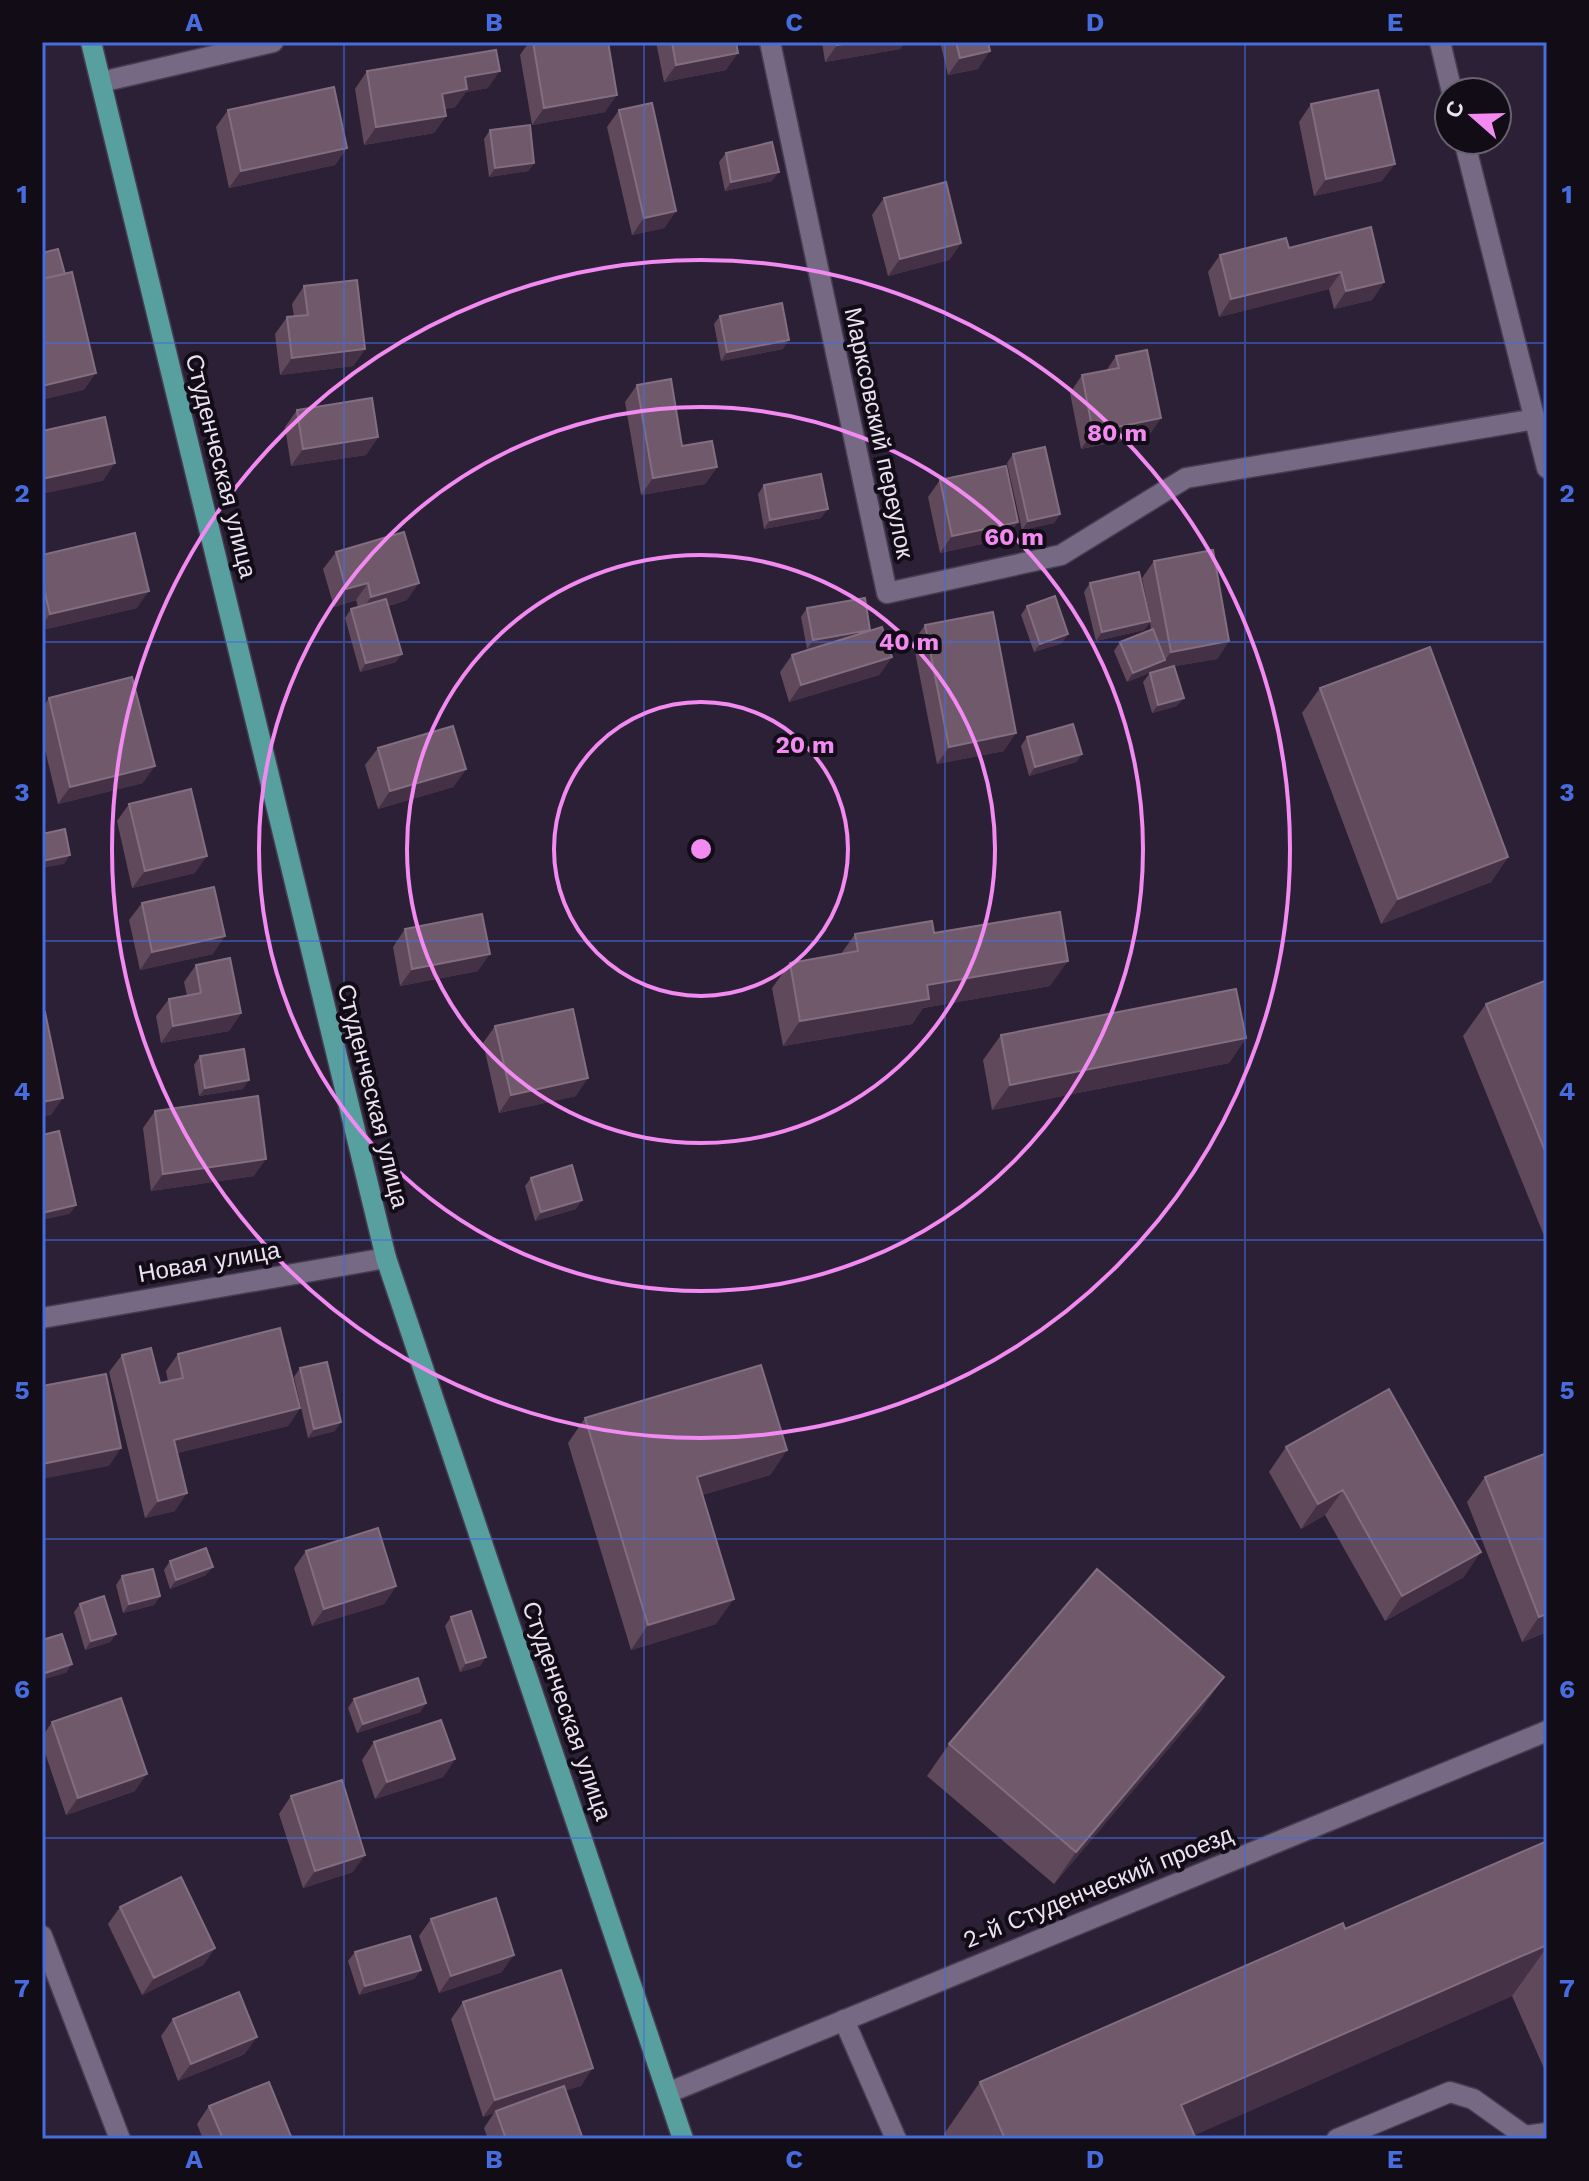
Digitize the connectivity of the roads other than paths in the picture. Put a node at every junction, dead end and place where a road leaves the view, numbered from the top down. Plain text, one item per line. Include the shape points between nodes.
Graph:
1 (91, 42) edge
2 (273, 42) edge
3 (770, 42) edge
4 (1440, 42) edge
5 (1448, 76) edge
6 (101, 82) junction
7 (1468, 156) edge
8 (1535, 419) junction
9 (1547, 468) edge
10 (386, 1258) junction
11 (42, 1318) edge
12 (1547, 1731) edge
13 (42, 1936) edge
14 (844, 2020) junction
15 (670, 2092) junction
16 (1547, 2133) edge
17 (120, 2139) edge
18 (683, 2139) edge
19 (896, 2139) edge
20 (1337, 2139) edge

1 - 6 main road, Студенческая улица
2 - 6 street
3 - 8 street, Марксовский переулок via 887,593 1061,555 1186,478
4 - 5 street
6 - 10 main road, Студенческая улица
7 - 8 street
8 - 9 street
10 - 11 street, Новая улица
10 - 15 main road, Студенческая улица
12 - 14 street, 2-й Студенческий проезд
13 - 17 street
14 - 15 street, 2-й Студенческий проезд
14 - 19 street
15 - 18 main road, Студенческая улица
16 - 20 street via 1525,2136 1473,2099 1450,2092

